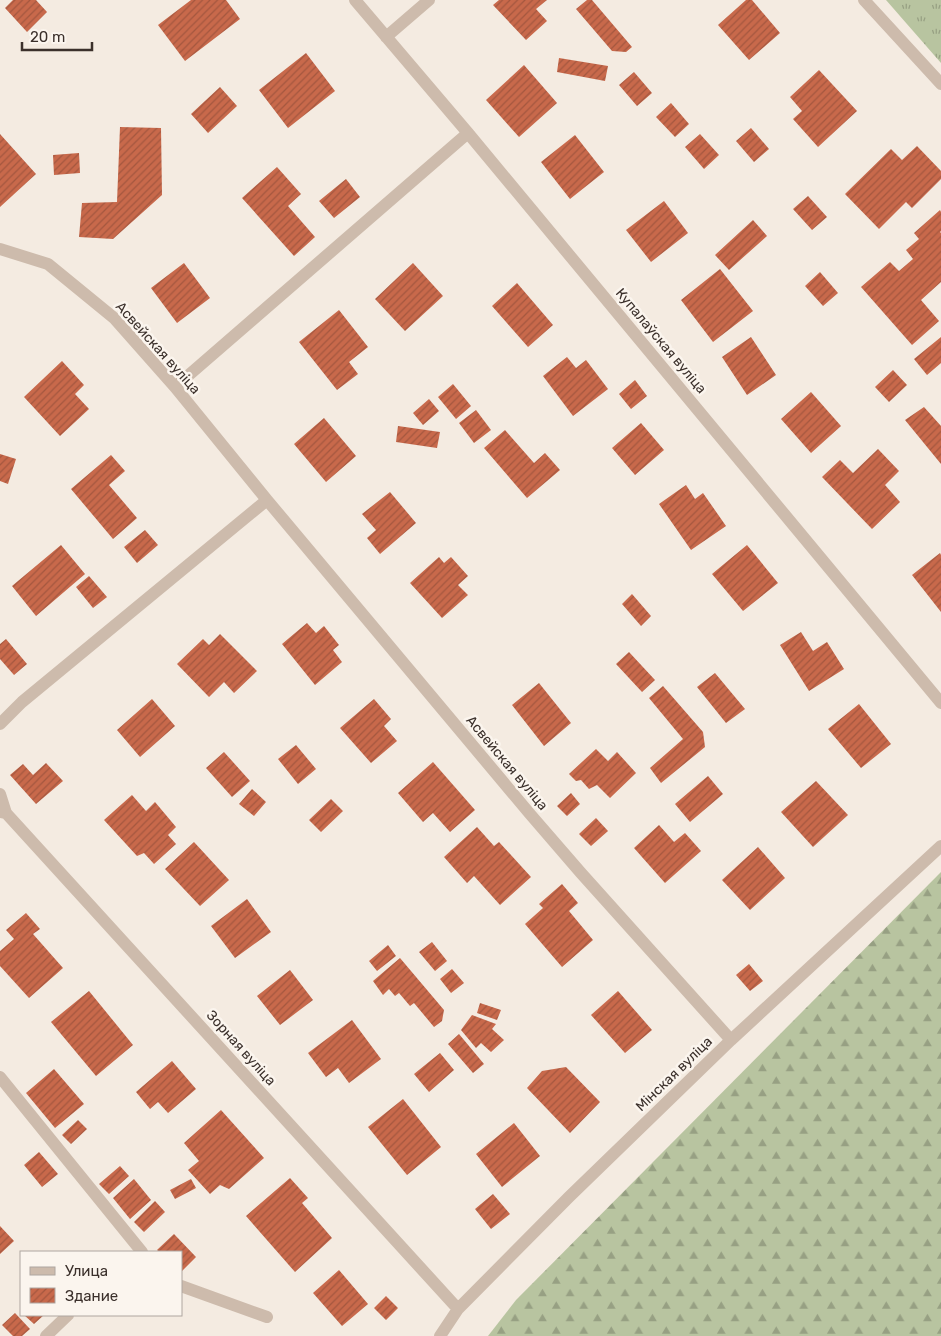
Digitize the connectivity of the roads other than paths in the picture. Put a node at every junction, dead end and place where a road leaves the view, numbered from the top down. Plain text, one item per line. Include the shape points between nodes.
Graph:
1 (355, 0) edge
2 (429, 0) edge
3 (864, 0) edge
4 (386, 37) junction
5 (941, 84) edge
6 (468, 133) junction
7 (0, 249) edge
8 (175, 388) junction
9 (267, 500) junction
10 (941, 703) edge
11 (0, 724) edge
12 (0, 794) edge
13 (3, 812) edge
14 (941, 846) edge
15 (731, 1040) junction
16 (0, 1077) edge
17 (137, 1251) edge
18 (182, 1286) edge
19 (458, 1309) junction
20 (67, 1316) edge
21 (267, 1317) dead end
22 (46, 1336) edge
23 (440, 1336) edge

1 - 4 street, Купалаўская вуліца
2 - 4 street
3 - 5 street
4 - 6 street, Купалаўская вуліца
6 - 8 street
6 - 10 street, Купалаўская вуліца
7 - 8 street, Асвейская вуліца via 48,264 76,286 114,318
8 - 9 street, Асвейская вуліца
9 - 11 street via 22,702
9 - 15 street, Асвейская вуліца via 530,814
12 - 13 street
13 - 19 street, Зорная вуліца
14 - 15 street, Мінская вуліца
15 - 19 street, Мінская вуліца
16 - 17 street
18 - 21 street
19 - 23 street, Мінская вуліца
20 - 22 street

